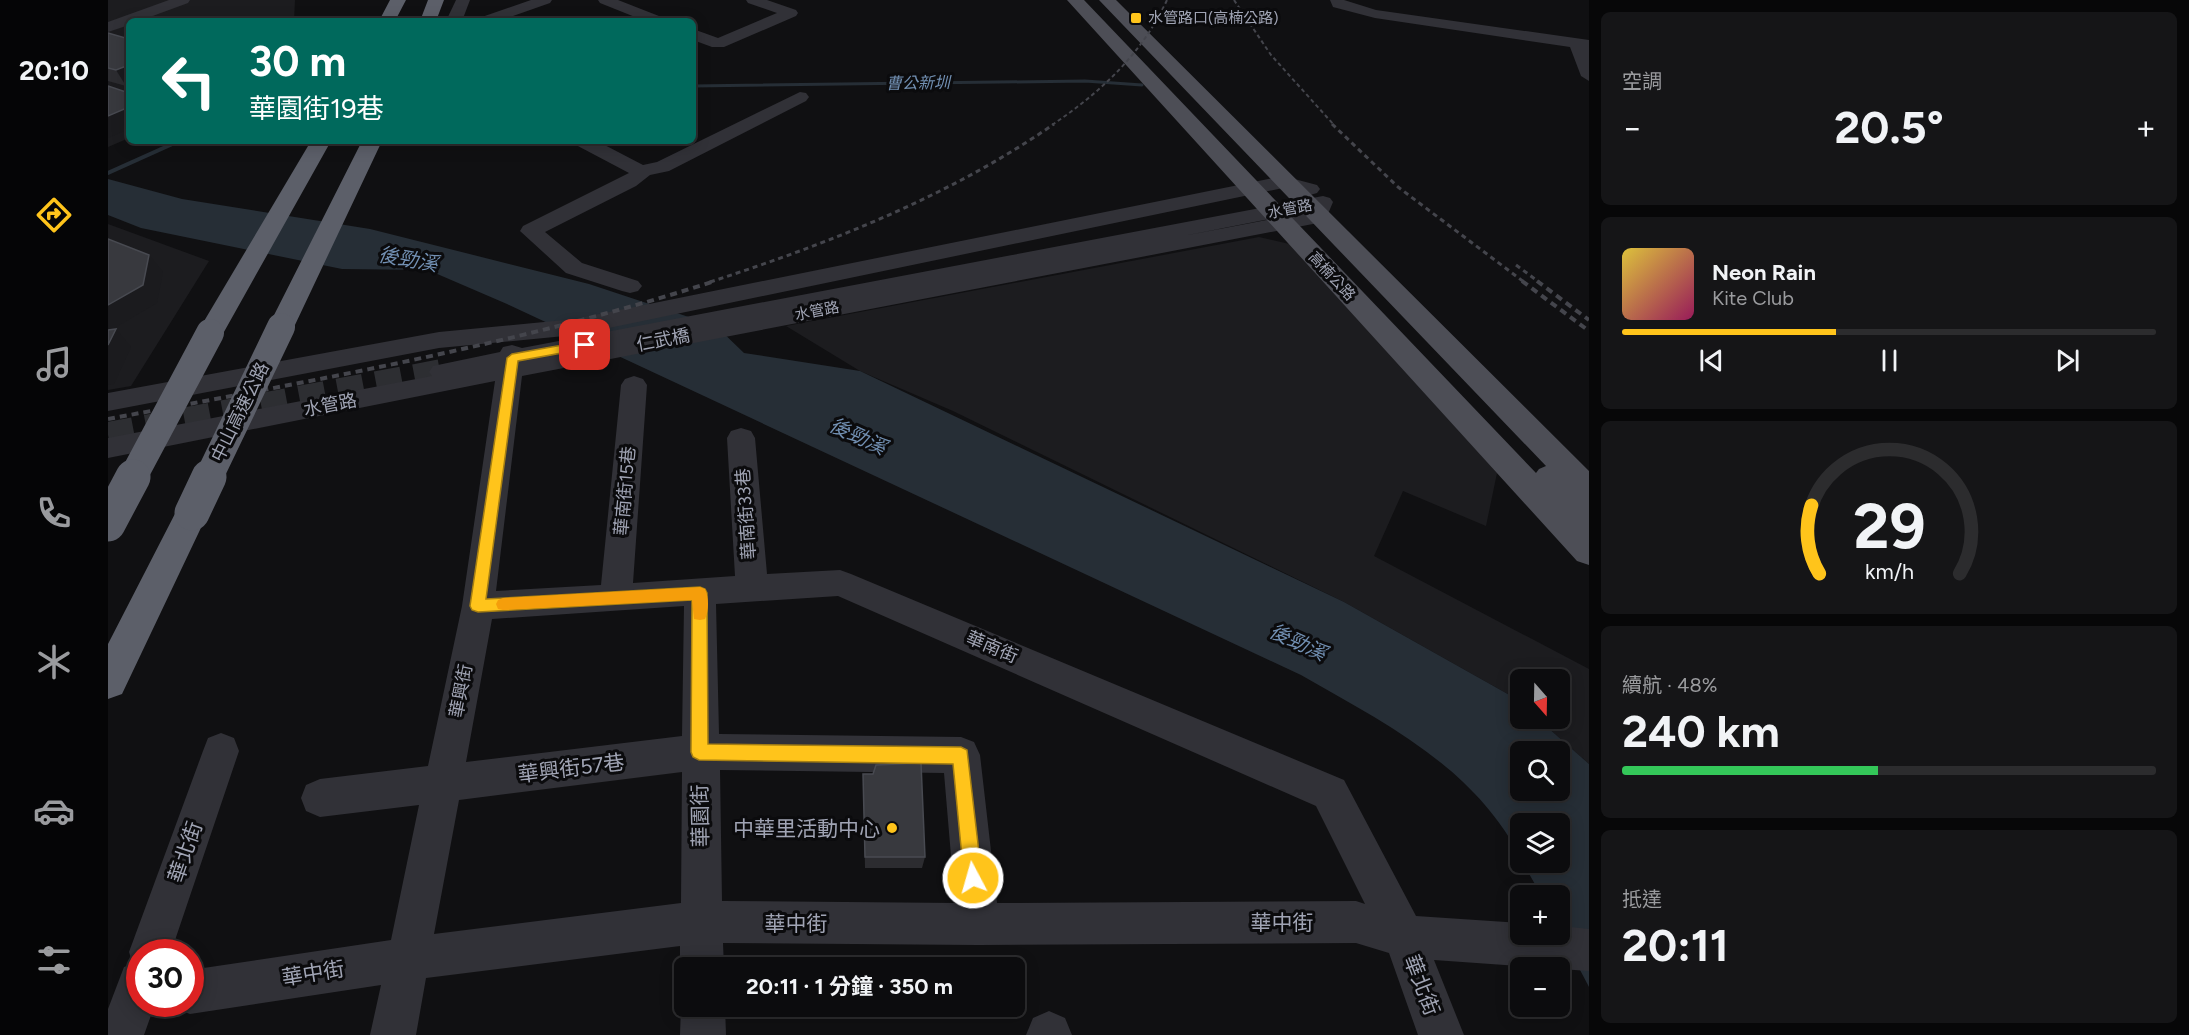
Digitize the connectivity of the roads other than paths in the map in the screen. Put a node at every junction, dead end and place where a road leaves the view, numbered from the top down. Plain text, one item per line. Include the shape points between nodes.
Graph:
1 (183, 0) edge
2 (398, 0) edge
3 (436, 0) edge
4 (463, 0) edge
5 (544, 0) edge
6 (605, 0) edge
7 (753, 0) edge
8 (1075, 0) edge
9 (1092, 0) edge
10 (1107, 0) edge
11 (1121, 0) edge
12 (1337, 0) edge
13 (150, 12) junction
14 (133, 18) edge
15 (172, 18) dead end
16 (389, 18) edge
17 (429, 18) edge
18 (455, 18) edge
19 (493, 18) edge
20 (651, 18) edge
21 (126, 21) edge
22 (108, 27) edge
23 (696, 35) edge
24 (1583, 44) edge
25 (1589, 76) edge
26 (800, 97) dead end
27 (319, 144) edge
28 (371, 144) edge
29 (589, 144) edge
30 (640, 171) junction
31 (1288, 201) junction
32 (630, 286) dead end
33 (731, 310) junction
34 (582, 340) junction
35 (511, 358) junction
36 (441, 366) tunnel mouth
37 (634, 385) dead end
38 (108, 402) edge
39 (741, 438) dead end
40 (108, 448) edge
41 (1589, 466) edge
42 (1589, 492) edge
43 (1589, 517) edge
44 (108, 524) edge
45 (1589, 551) edge
46 (752, 590) junction
47 (700, 593) junction
48 (616, 597) junction
49 (478, 606) junction
50 (108, 682) edge
51 (221, 751) dead end
52 (699, 752) junction
53 (443, 783) junction
54 (320, 798) dead end
55 (701, 922) junction
56 (978, 924) junction
57 (1404, 936) junction
58 (155, 939) edge
59 (1589, 950) edge
60 (702, 957) edge
61 (408, 958) junction
62 (204, 990) edge
63 (703, 1017) edge
64 (393, 1035) edge
65 (704, 1035) edge
66 (1441, 1035) edge

1 - 13 street
2 - 16 highway
3 - 17 highway
4 - 18 street
5 - 19 street
6 - 20 street
7 - 23 street via 791,13 718,44
8 - 31 main road, 高楠公路
9 - 31 main road, 高楠公路
10 - 31 main road, 高楠公路
11 - 31 main road, 高楠公路
12 - 24 street via 1345,8 1375,14
13 - 14 street
13 - 15 street
21 - 22 street
24 - 25 street
26 - 30 street via 662,167
27 - 44 highway, bridge via 210,333
28 - 50 highway, 中山高速公路, bridge
29 - 30 street
30 - 32 street via 629,182 531,231 574,268
31 - 33 street, 水管路
31 - 33 street, 水管路
31 - 41 main road, 高楠公路
31 - 42 main road, 高楠公路
31 - 43 main road, 高楠公路
31 - 45 main road, 高楠公路
33 - 34 street, 仁武橋
33 - 34 street, 仁武橋
34 - 35 street, 水管路
34 - 38 street via 439,340
35 - 36 street, 水管路
35 - 40 street, 水管路
35 - 49 street, 華興街
37 - 48 street, 華南街15巷
39 - 46 street, 華南街33巷
46 - 47 street, 華南街
46 - 57 street, 華南街 via 840,583 1330,793
47 - 48 street, 華南街
47 - 52 street, 華園街
48 - 49 street, 華南街
49 - 53 street, 華興街
51 - 58 street, 華北街
52 - 53 street, 華興街57巷
52 - 55 street, 華園街
52 - 56 street, 華興街57巷 via 961,756
53 - 54 street, 華興街57巷
53 - 61 street, 華興街
55 - 56 street, 華中街
55 - 60 street, 華園街
55 - 61 street, 華中街
56 - 57 street, 華中街 via 1356,922
57 - 59 street, 華中街
57 - 66 street, 華北街
61 - 62 street, 華中街
61 - 64 street, 華興街
63 - 65 street

